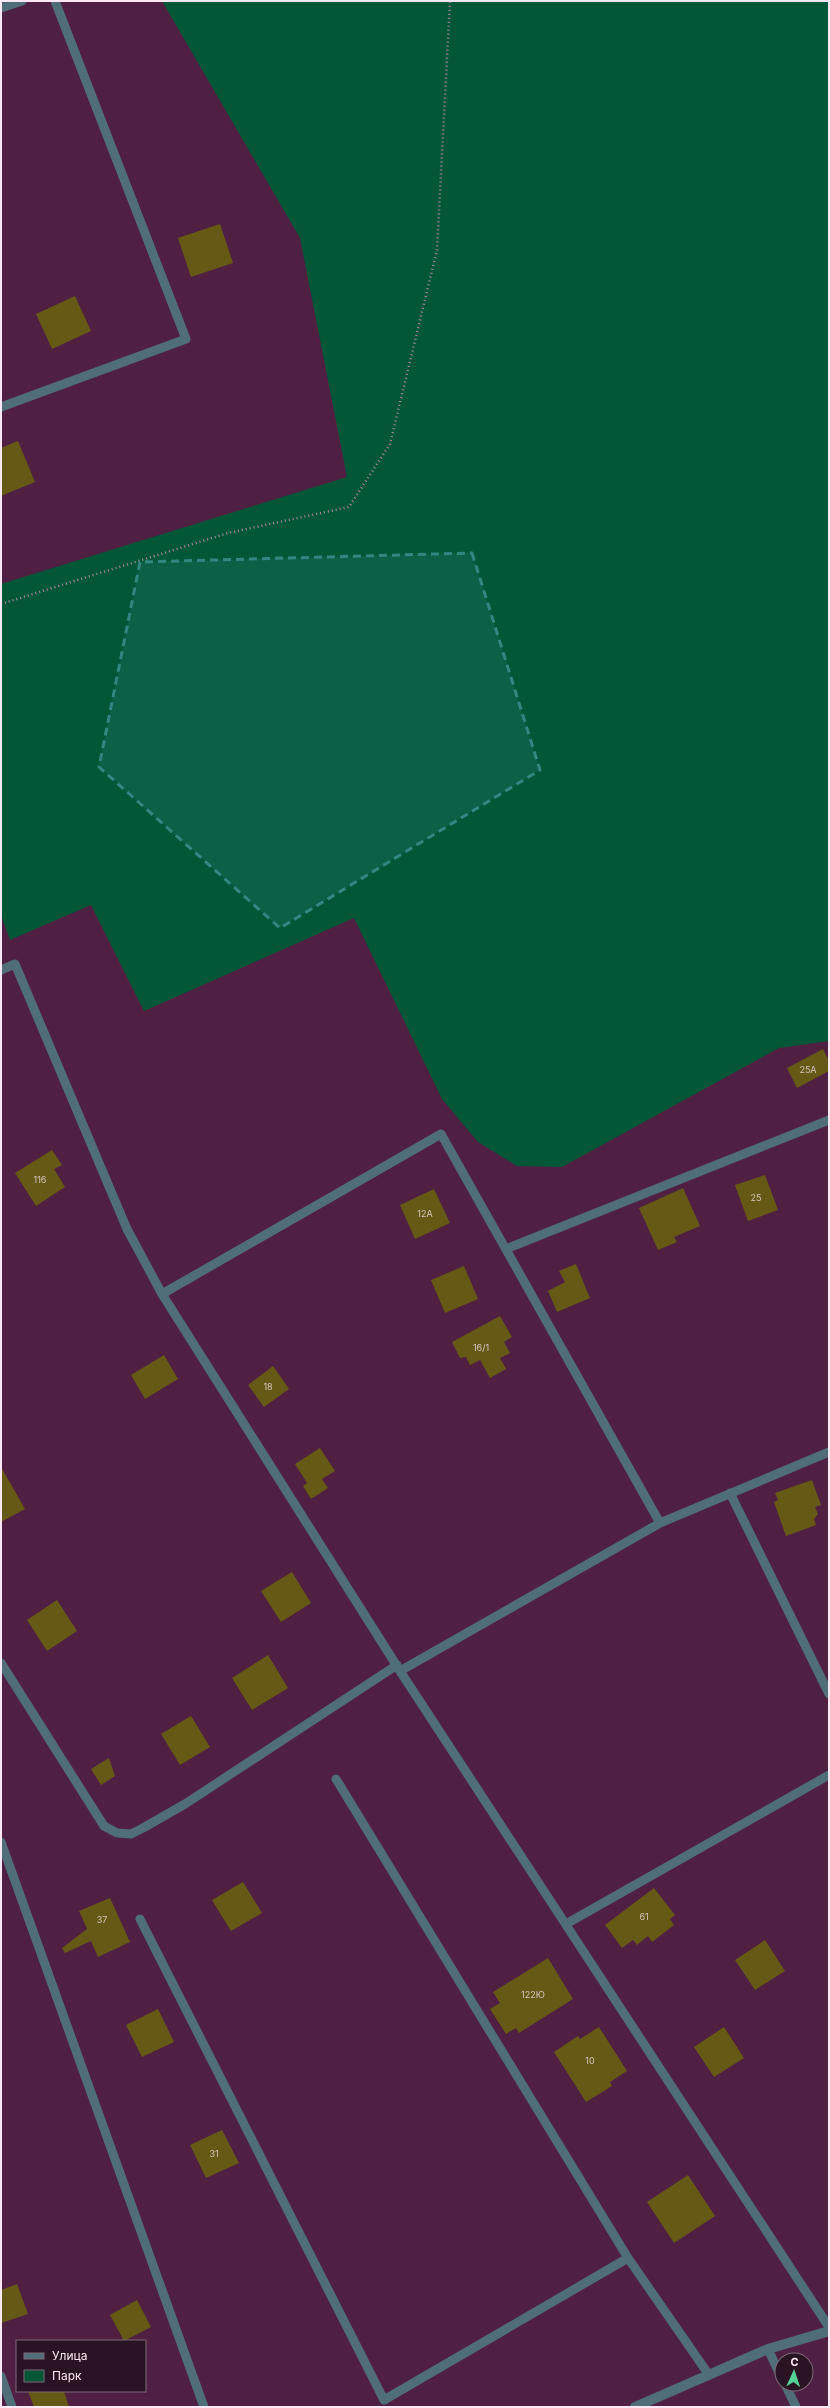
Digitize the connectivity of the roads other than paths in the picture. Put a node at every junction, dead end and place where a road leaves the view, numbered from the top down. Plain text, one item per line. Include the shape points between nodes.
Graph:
1 (22, 1) edge
2 (55, 1) edge
3 (1, 8) edge
4 (1, 407) edge
5 (1, 970) edge
6 (829, 1120) edge
7 (506, 1249) junction
8 (162, 1294) junction
9 (829, 1452) edge
10 (730, 1494) junction
11 (660, 1523) junction
12 (1, 1663) edge
13 (398, 1668) junction
14 (829, 1694) edge
15 (829, 1775) edge
16 (336, 1779) dead end
17 (1, 1842) edge
18 (140, 1919) dead end
19 (566, 1924) junction
20 (628, 2258) junction
21 (829, 2327) edge
22 (829, 2331) edge
23 (768, 2349) junction
24 (774, 2362) edge
25 (709, 2375) junction
26 (1, 2376) edge
27 (788, 2392) edge
28 (639, 2406) edge
29 (12, 2407) edge
30 (204, 2407) edge
31 (796, 2407) edge

1 - 3 lane
2 - 4 lane via 186,339
5 - 8 lane via 15,964 127,1230
6 - 7 lane
7 - 8 lane via 442,1134
7 - 11 lane
8 - 13 lane
9 - 10 lane
10 - 11 lane
10 - 14 lane
11 - 13 lane
12 - 13 lane via 104,1826 117,1833 131,1834 185,1804
13 - 19 lane
15 - 19 lane
16 - 20 lane
17 - 30 lane
18 - 20 lane via 384,2400
19 - 21 lane
20 - 25 lane
22 - 23 street
23 - 24 lane
23 - 25 street
25 - 28 street
26 - 29 lane
27 - 31 lane

